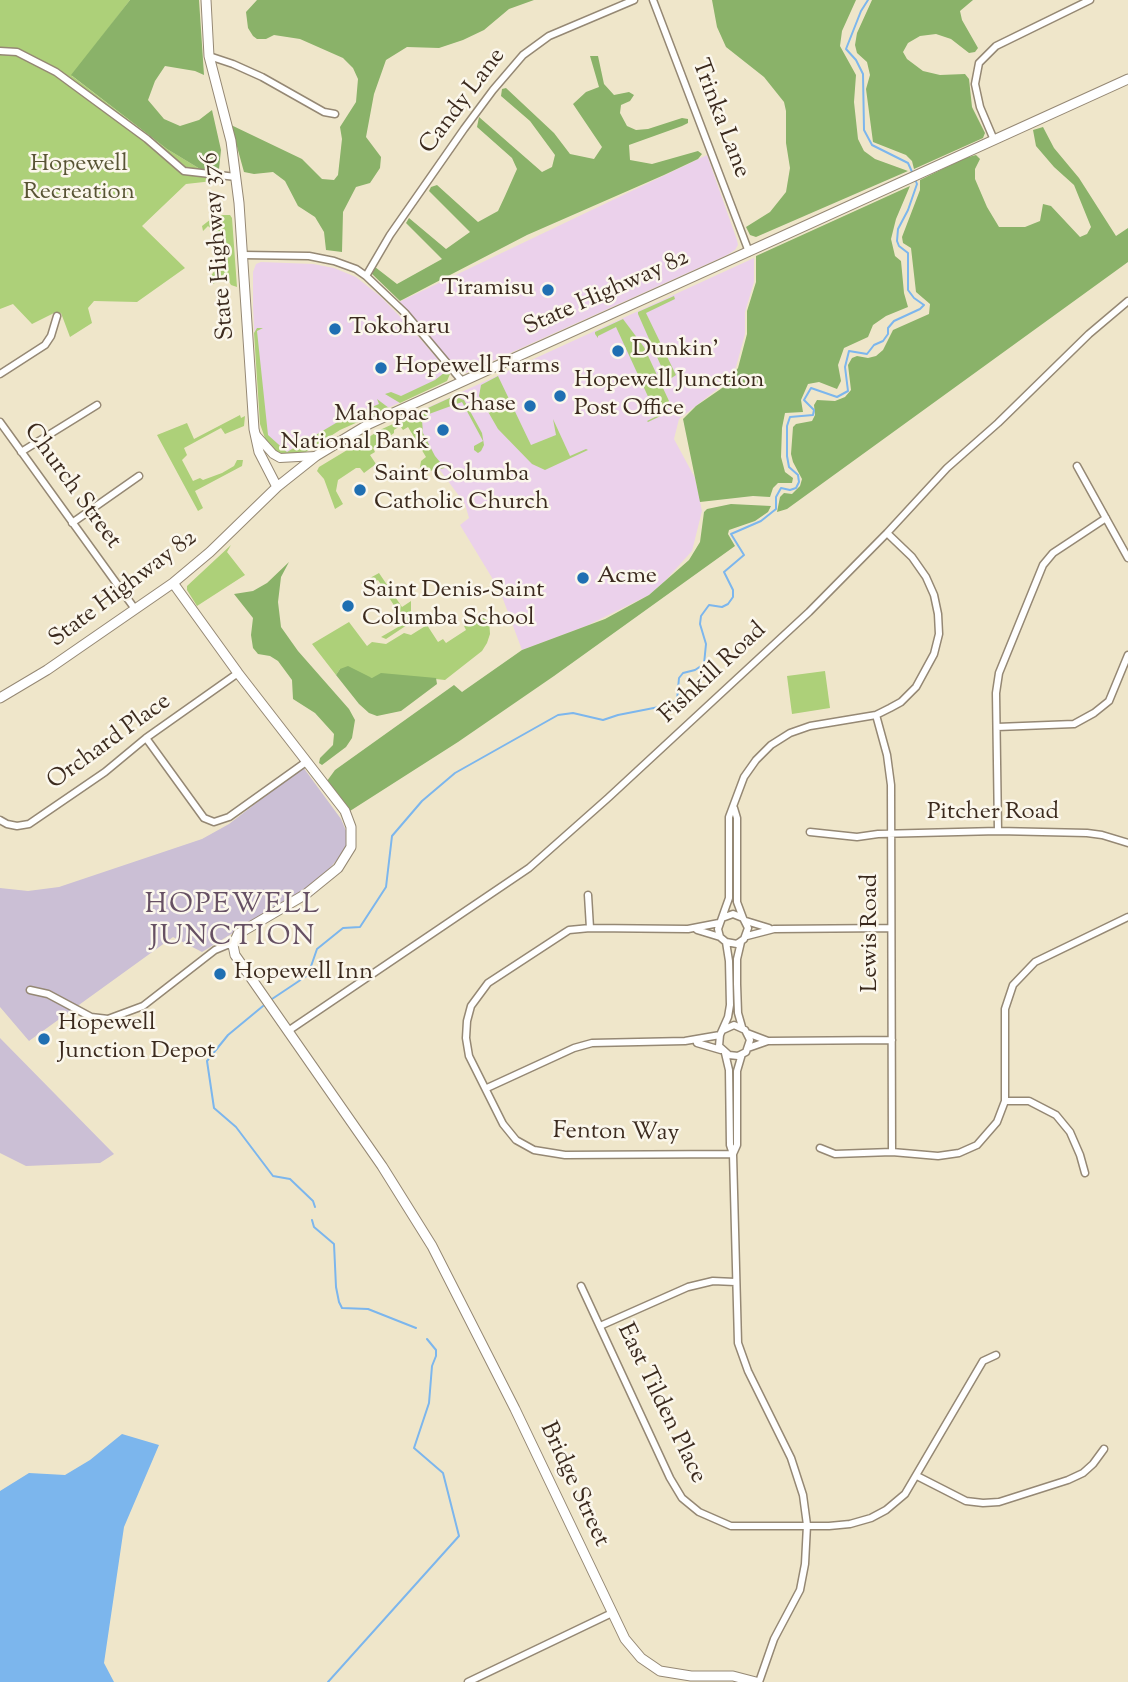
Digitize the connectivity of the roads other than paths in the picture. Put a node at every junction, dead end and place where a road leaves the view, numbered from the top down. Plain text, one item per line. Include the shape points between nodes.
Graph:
1 (206, 0) edge
2 (634, 0) edge
3 (653, 0) edge
4 (1090, 0) edge
5 (0, 51) edge
6 (209, 56) junction
7 (1128, 79) edge
8 (335, 114) dead end
9 (994, 140) junction
10 (236, 177) junction
11 (749, 252) junction
12 (243, 255) junction
13 (366, 276) junction
14 (1127, 305) edge
15 (58, 316) dead end
16 (0, 374) edge
17 (462, 382) junction
18 (97, 405) dead end
19 (0, 422) edge
20 (254, 433) junction
21 (21, 452) junction
22 (316, 456) junction
23 (1077, 466) dead end
24 (139, 476) dead end
25 (277, 487) junction
26 (1106, 517) junction
27 (72, 523) junction
28 (887, 533) junction
29 (1128, 558) edge
30 (173, 583) junction
31 (135, 609) junction
32 (1128, 655) edge
33 (237, 673) junction
34 (0, 698) edge
35 (877, 715) junction
36 (997, 727) junction
37 (146, 738) junction
38 (306, 762) junction
39 (734, 806) junction
40 (0, 820) edge
41 (998, 831) junction
42 (810, 832) dead end
43 (892, 833) junction
44 (1128, 843) edge
45 (587, 895) dead end
46 (1128, 917) edge
47 (745, 920) junction
48 (721, 921) junction
49 (590, 928) junction
50 (891, 928) junction
51 (688, 929) junction
52 (774, 929) junction
53 (744, 939) junction
54 (723, 940) junction
55 (233, 944) junction
56 (30, 990) dead end
57 (745, 1030) junction
58 (288, 1031) junction
59 (721, 1033) junction
60 (892, 1040) junction
61 (685, 1041) junction
62 (768, 1041) junction
63 (748, 1048) junction
64 (723, 1052) junction
65 (743, 1054) junction
66 (486, 1088) junction
67 (1005, 1101) junction
68 (820, 1148) dead end
69 (892, 1153) junction
70 (733, 1154) junction
71 (1085, 1173) dead end
72 (735, 1282) junction
73 (581, 1286) dead end
74 (600, 1326) junction
75 (996, 1355) dead end
76 (1104, 1449) dead end
77 (917, 1476) junction
78 (807, 1525) junction
79 (612, 1613) junction
80 (468, 1682) edge
81 (757, 1682) edge

1 - 6 main road, State Highway 376
2 - 13 street, Candy Lane via 549,36 523,55 468,123
3 - 11 street, Trinka Lane
4 - 9 street via 996,46 979,63 975,84
5 - 10 street via 17,52 56,72 184,171
6 - 8 street
6 - 10 main road, State Highway 376
7 - 9 main road, State Highway 82
9 - 11 main road, State Highway 82
10 - 12 main road, State Highway 376
11 - 17 main road, State Highway 82
12 - 13 street via 317,258
12 - 20 main road, State Highway 376
13 - 17 street via 405,313
14 - 28 street, Fishkill Road via 1089,334 947,468
15 - 16 street via 45,345
17 - 22 main road, State Highway 82 via 369,424
18 - 21 street
19 - 21 street, Church Street
20 - 22 street via 280,458
20 - 25 main road, State Highway 376
21 - 27 street, Church Street
22 - 25 main road, State Highway 82
23 - 26 street
24 - 27 street
25 - 30 main road, State Highway 82
26 - 29 street
26 - 36 street via 1043,565 999,673
27 - 31 street, Church Street
28 - 35 street via 926,577 939,634 916,687
28 - 58 street, Fishkill Road via 809,612 529,868
30 - 31 main road, State Highway 82
30 - 33 main road
31 - 34 main road, State Highway 82
32 - 36 street via 1109,701 1074,724
33 - 37 street, Orchard Place
33 - 38 main road
35 - 39 street via 810,726 780,739 744,777
35 - 43 street, Lewis Road via 891,785
36 - 41 street
37 - 38 street via 204,818 214,822 229,817
37 - 40 street, Orchard Place via 29,824 17,826
38 - 55 main road via 348,816 351,847 324,881 238,934
39 - 47 street via 737,902
39 - 48 street via 729,817 728,904
41 - 43 street, Pitcher Road
41 - 44 street, Pitcher Road via 1102,835
42 - 43 street, Pitcher Road via 857,837
43 - 50 street, Lewis Road
45 - 49 street
46 - 67 street via 1035,962 1013,985 1006,1009
47 - 48 street via 733,914
47 - 52 street
47 - 53 street
48 - 51 street, Fenton Way
48 - 54 street
49 - 51 street, Fenton Way
49 - 66 street, Fenton Way via 560,935 488,983 471,1006 466,1038 469,1056
50 - 52 street
50 - 60 street, Lewis Road
51 - 54 street, Fenton Way
52 - 53 street
53 - 54 street via 733,944
53 - 57 street via 737,959 737,984 738,1013
54 - 59 street via 729,961 730,1005
55 - 56 street via 215,950 143,1006 108,1019 91,1017 48,994
55 - 58 main road, Bridge Street via 235,954
57 - 59 street via 734,1026
57 - 62 street
57 - 63 street
58 - 79 main road, Bridge Street via 382,1166 448,1275
59 - 61 street
59 - 64 street
60 - 62 street
60 - 69 street, Lewis Road
61 - 64 street
61 - 66 street via 592,1043
62 - 63 street
63 - 65 street
64 - 65 street
64 - 70 street via 729,1070
65 - 70 street via 737,1071 737,1145
66 - 70 street, Fenton Way via 503,1124 516,1140 534,1150
67 - 69 street via 994,1128 968,1150 938,1156
67 - 71 street via 1029,1101 1056,1115 1070,1132
68 - 69 street via 835,1154
70 - 72 street
72 - 74 street via 688,1287
72 - 78 street via 738,1343 791,1458
73 - 74 street, East Tilden Place
74 - 78 street, East Tilden Place via 682,1498 699,1512 731,1526
75 - 77 street, East Tilden Place via 983,1361
76 - 77 street via 1083,1473 999,1502 966,1501
77 - 78 street, East Tilden Place via 905,1494 871,1518
78 - 81 street via 800,1590
79 - 80 street
79 - 81 main road, Bridge Street via 625,1639 650,1666 674,1674 733,1676

